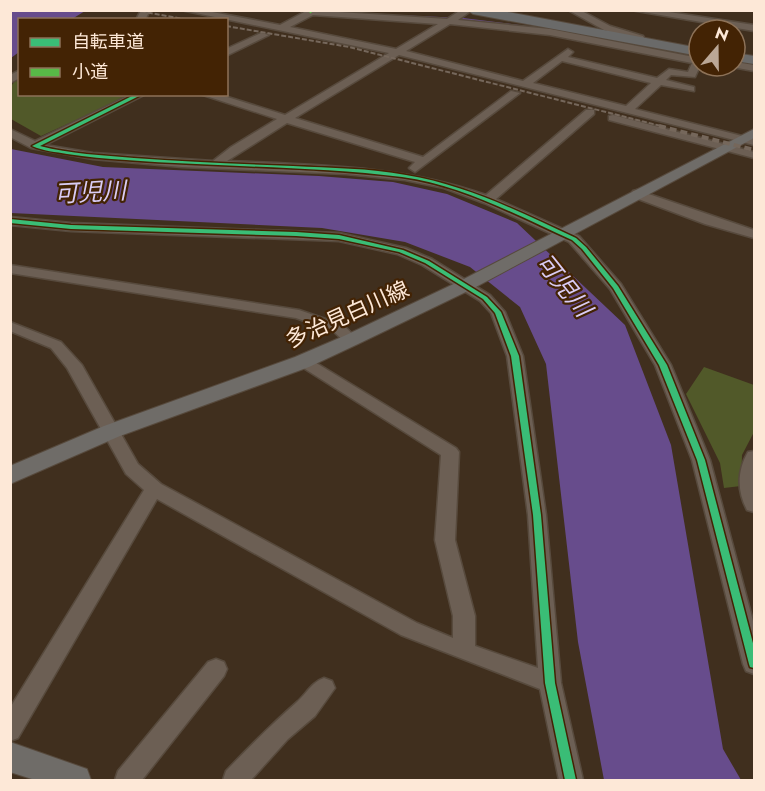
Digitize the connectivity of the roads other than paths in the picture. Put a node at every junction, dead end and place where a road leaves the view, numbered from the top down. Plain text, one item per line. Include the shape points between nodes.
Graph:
1 (185, 10) edge
2 (468, 10) edge
3 (473, 10) edge
4 (572, 10) edge
5 (635, 10) edge
6 (714, 10) edge
7 (227, 18) edge
8 (228, 18) edge
9 (687, 18) edge
10 (701, 18) edge
11 (448, 22) junction
12 (280, 28) junction
13 (236, 31) dead end
14 (264, 35) junction
15 (578, 36) junction
16 (641, 42) junction
17 (228, 52) edge
18 (399, 52) junction
19 (675, 53) junction
20 (687, 56) edge
21 (561, 58) junction
22 (386, 60) junction
23 (687, 75) edge
24 (659, 81) junction
25 (525, 84) junction
26 (690, 89) dead end
27 (514, 93) junction
28 (137, 96) edge
29 (211, 96) edge
30 (628, 110) junction
31 (590, 112) junction
32 (285, 120) junction
33 (10, 132) edge
34 (750, 138) edge
35 (35, 146) junction
36 (726, 148) junction
37 (754, 156) edge
38 (424, 161) junction
39 (216, 164) junction
40 (405, 176) junction
41 (637, 194) junction
42 (488, 200) junction
43 (10, 221) edge
44 (563, 232) junction
45 (754, 234) edge
46 (10, 269) edge
47 (466, 285) junction
48 (10, 326) edge
49 (351, 340) junction
50 (302, 362) junction
51 (112, 430) junction
52 (754, 457) edge
53 (10, 476) edge
54 (154, 489) junction
55 (754, 505) edge
56 (464, 650) junction
57 (754, 664) edge
58 (216, 669) dead end
59 (550, 683) junction
60 (324, 688) dead end
61 (10, 730) edge
62 (10, 757) edge
63 (76, 780) edge
64 (128, 780) edge
65 (235, 780) edge
66 (571, 780) edge

1 - 7 street
2 - 11 street
3 - 15 highway
4 - 16 street via 607,28 640,38
5 - 9 street
6 - 10 street
8 - 12 street
11 - 12 street via 312,12
11 - 15 street
11 - 18 street
12 - 18 street
13 - 14 street
14 - 17 street
14 - 22 street
15 - 16 highway
15 - 19 street
15 - 21 street via 571,50
16 - 19 highway
18 - 22 street
18 - 25 street
19 - 20 highway
21 - 24 street
21 - 25 street
22 - 27 street
22 - 32 street
23 - 24 street via 669,72
24 - 26 street
24 - 30 street
25 - 30 street
27 - 31 street
27 - 38 street
28 - 35 street
29 - 32 street
30 - 34 street
31 - 36 street
31 - 42 street
32 - 38 street
32 - 39 street
33 - 35 street
34 - 36 main road, 多治見白川線
35 - 39 street via 93,156
36 - 37 street
36 - 41 main road, 多治見白川線
38 - 40 street
39 - 40 street
40 - 42 street via 447,185
41 - 44 main road, 多治見白川線
41 - 45 street
42 - 44 street
43 - 47 street via 71,227 339,237 401,250
44 - 47 main road, 多治見白川線
44 - 57 street via 584,248 616,287 663,365 701,459
46 - 49 street via 299,314 338,328
47 - 49 main road, 多治見白川線
47 - 59 street via 498,312 515,357 537,515
48 - 51 street via 56,345 74,365
49 - 50 main road, 多治見白川線
50 - 51 main road, 多治見白川線
50 - 56 street via 450,452 445,540 464,616
51 - 53 main road, 多治見白川線
51 - 54 street via 132,469
52 - 55 street via 748,478
54 - 56 street via 409,629
54 - 61 street
56 - 59 street
58 - 64 street
59 - 66 street
60 - 65 street
62 - 63 main road

